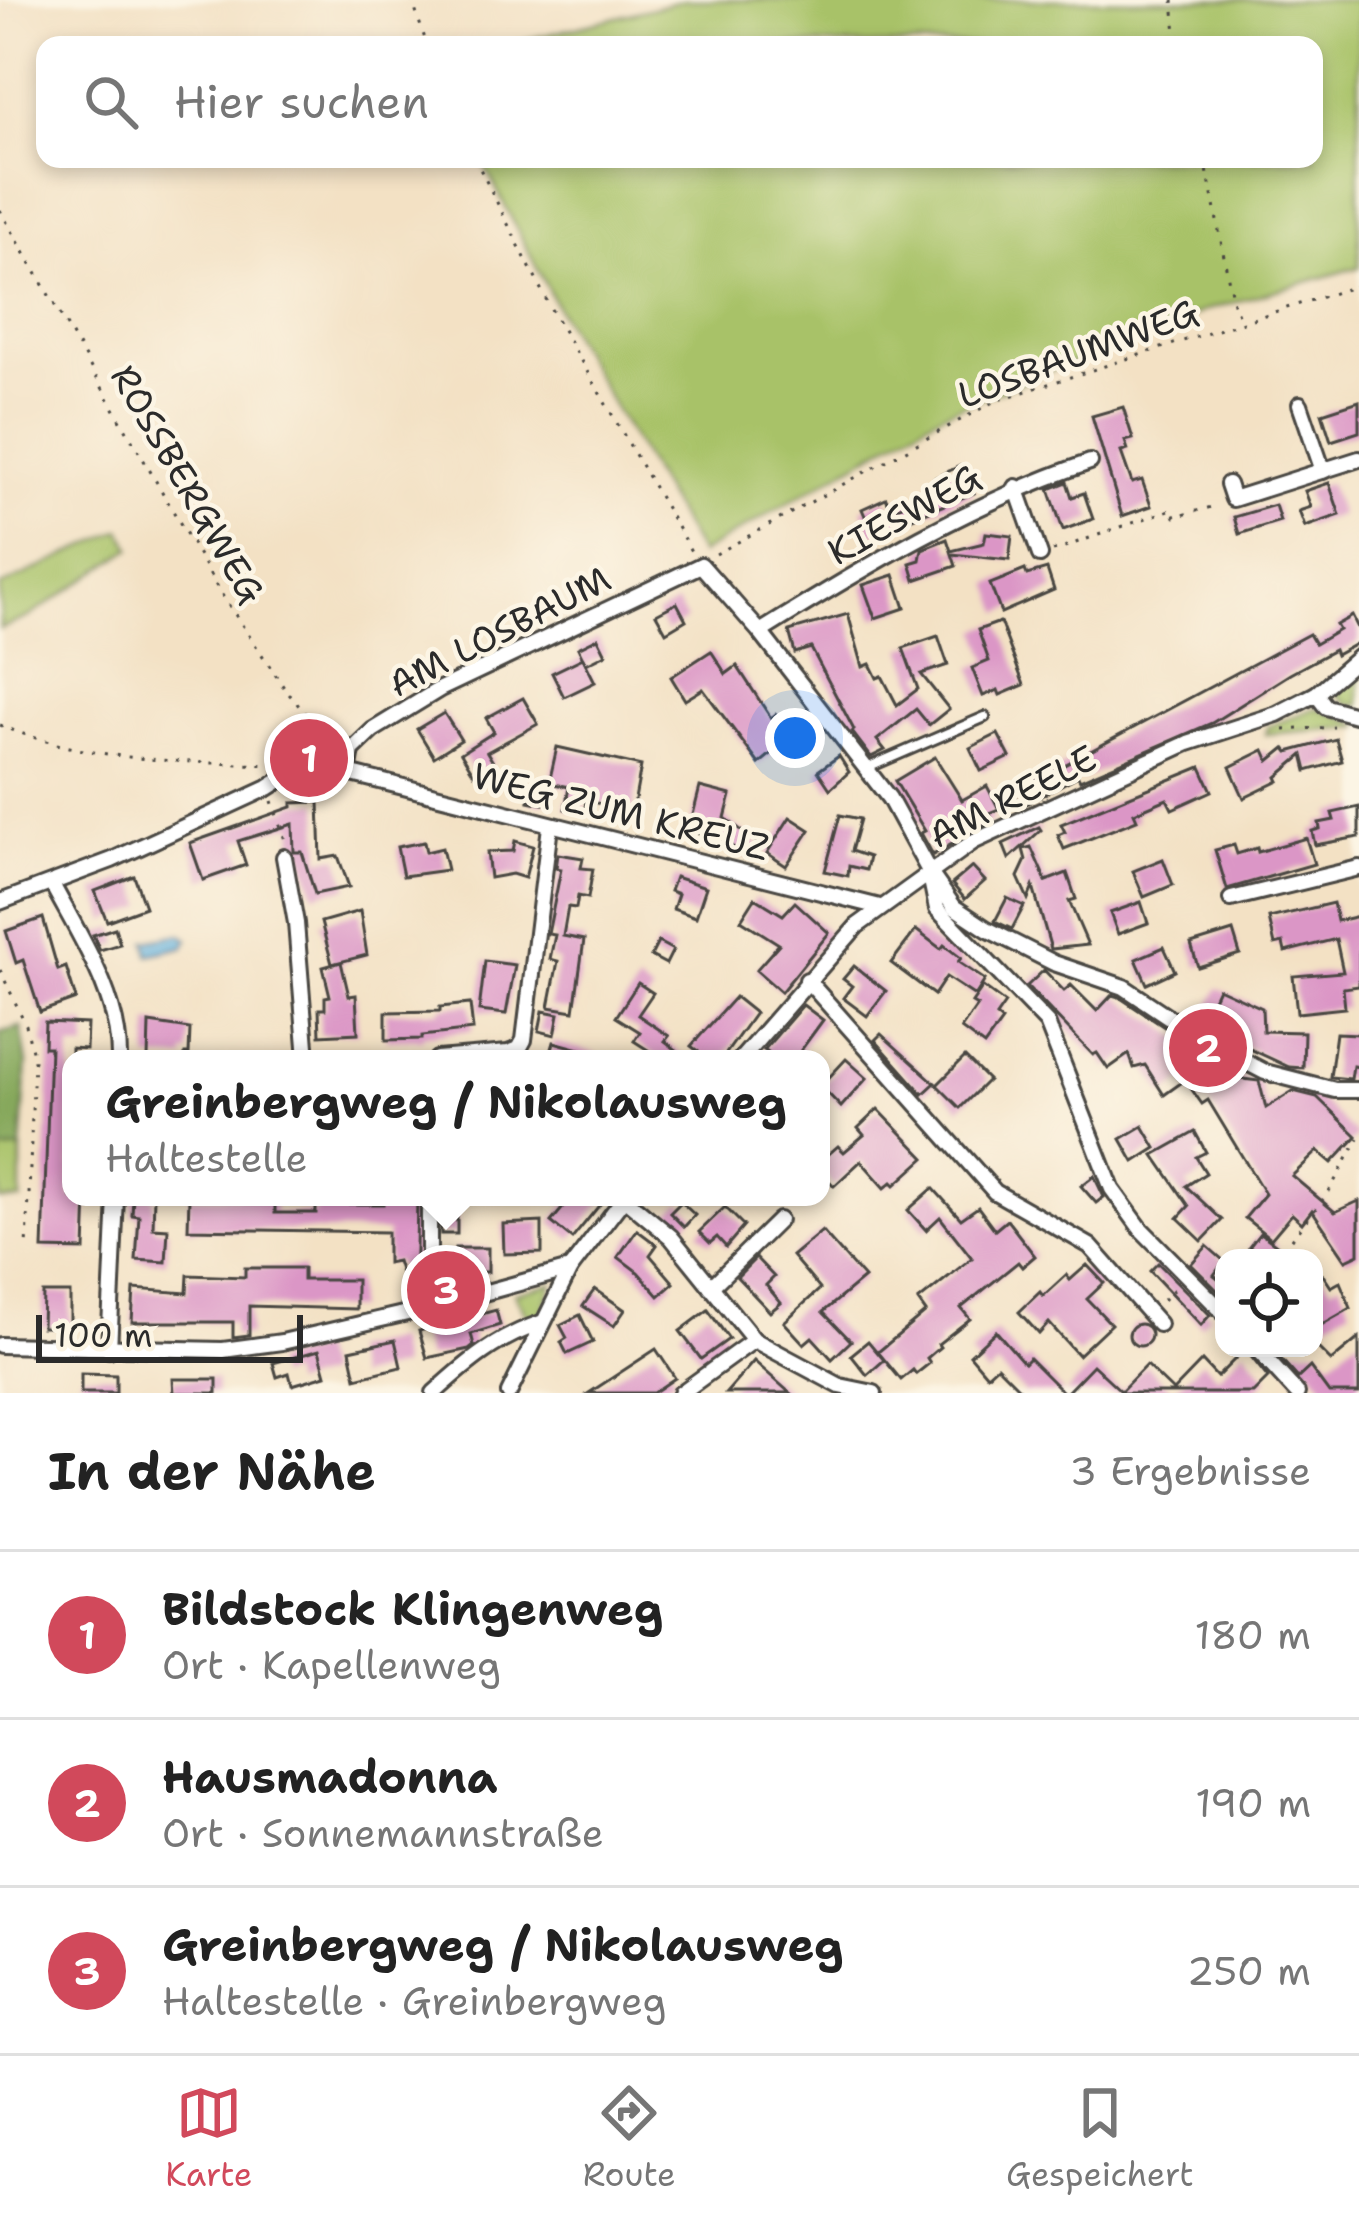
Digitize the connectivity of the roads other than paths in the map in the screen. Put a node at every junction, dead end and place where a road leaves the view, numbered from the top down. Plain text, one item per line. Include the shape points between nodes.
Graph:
1 (1300, 404) dead end
2 (1359, 459) edge
3 (1090, 462) dead end
4 (1322, 470) junction
5 (1016, 487) junction
6 (1230, 491) road end
7 (1040, 555) road end
8 (760, 632) junction
9 (1359, 657) edge
10 (1316, 694) junction
11 (985, 716) dead end
12 (1359, 716) edge
13 (866, 769) junction
14 (348, 773) junction
15 (550, 826) junction
16 (284, 857) road end
17 (1359, 868) edge
18 (930, 872) junction
19 (52, 884) junction
20 (1232, 899) dead end
21 (0, 902) edge
22 (880, 907) junction
23 (807, 980) junction
24 (119, 1050) edge
25 (306, 1050) edge
26 (516, 1050) edge
27 (749, 1050) edge
28 (1359, 1090) edge
29 (116, 1206) edge
30 (429, 1206) edge
31 (617, 1206) edge
32 (635, 1206) edge
33 (779, 1220) dead end
34 (570, 1269) junction
35 (711, 1287) junction
36 (1215, 1304) edge
37 (428, 1308) junction
38 (1154, 1319) road end
39 (541, 1323) junction
40 (754, 1340) junction
41 (0, 1345) edge
42 (109, 1351) junction
43 (1264, 1357) edge
44 (434, 1393) edge
45 (508, 1393) edge
46 (681, 1393) edge
47 (874, 1393) edge
48 (1298, 1393) edge

1 - 4 street
2 - 4 street
3 - 5 street
4 - 6 street
5 - 7 street, KIESWEG
5 - 8 street, KIESWEG
8 - 13 street
8 - 14 street, AM LOSBAUM via 700,565 440,689 373,730 352,750
9 - 10 street, AM REELE
10 - 12 street via 1326,707
10 - 18 street, AM REELE via 1188,742 973,842
11 - 13 lane
13 - 18 street
14 - 15 street, WEG ZUM KREUZ
14 - 19 street, WEG ZUM KREUZ via 290,774
15 - 22 street, WEG ZUM KREUZ
15 - 26 street via 524,1040
16 - 25 street
17 - 20 street
18 - 22 street, AM REELE
18 - 28 street via 954,907 987,928 1124,987 1265,1072
18 - 36 street via 937,909 1047,1022 1112,1189
19 - 21 street
19 - 24 street via 97,970
22 - 23 street, AM REELE
23 - 27 street, AM REELE
23 - 38 street via 995,1192 1090,1246
29 - 42 street
30 - 37 street
31 - 34 street
32 - 35 street
33 - 35 street
34 - 37 street
34 - 39 street
35 - 40 street
37 - 42 street via 223,1350
39 - 44 street via 478,1352
39 - 45 street
40 - 46 street
40 - 47 street via 840,1386
41 - 42 street
43 - 48 street

